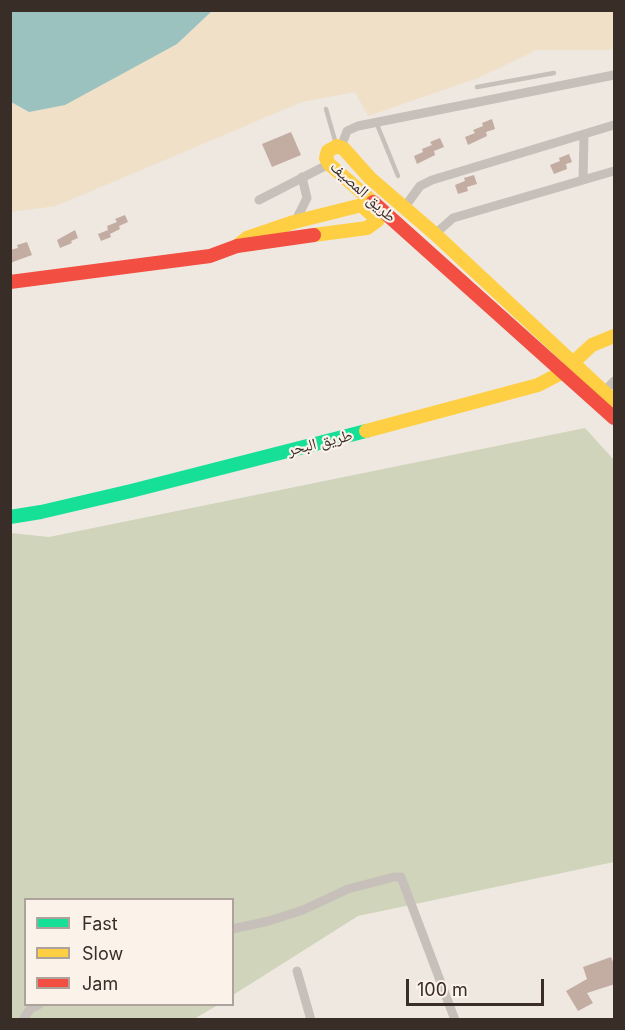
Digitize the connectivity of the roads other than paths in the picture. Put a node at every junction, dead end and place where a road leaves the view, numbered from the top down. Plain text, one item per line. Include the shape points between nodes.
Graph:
1 (554, 73) dead end
2 (543, 75) junction
3 (615, 75) edge
4 (486, 86) junction
5 (477, 87) dead end
6 (546, 89) junction
7 (488, 100) junction
8 (326, 109) dead end
9 (376, 122) junction
10 (615, 125) edge
11 (584, 134) junction
12 (339, 147) junction
13 (329, 164) junction
14 (615, 171) edge
15 (398, 176) dead end
16 (302, 177) junction
17 (370, 178) junction
18 (583, 180) junction
19 (359, 189) junction
20 (382, 190) junction
21 (259, 200) dead end
22 (370, 201) junction
23 (404, 208) junction
24 (294, 222) junction
25 (435, 234) junction
26 (291, 238) junction
27 (237, 246) junction
28 (10, 282) edge
29 (615, 336) edge
30 (568, 368) junction
31 (615, 381) edge
32 (609, 396) edge
33 (615, 418) edge
34 (10, 517) edge
35 (234, 929) edge
36 (297, 971) dead end
37 (38, 1006) edge
38 (23, 1020) edge
39 (311, 1020) edge
40 (455, 1020) edge

1 - 2 lane
2 - 4 lane
2 - 6 lane
3 - 6 street
4 - 5 lane
4 - 7 lane
6 - 7 street
7 - 9 street
8 - 12 lane
9 - 12 street via 350,129
9 - 15 lane
10 - 11 street
11 - 18 street
11 - 23 street via 423,184
12 - 13 street, طريق المصيف via 328,151
12 - 17 street, طريق المصيف
13 - 16 street
13 - 19 street, طريق المصيف
14 - 18 street
16 - 21 street
16 - 24 street via 308,198
17 - 19 street
17 - 20 street, طريق المصيف
18 - 25 street via 453,218
19 - 22 street, طريق المصيف
20 - 22 street
20 - 23 street, طريق المصيف
22 - 30 street, طريق المصيف
23 - 25 street, طريق المصيف
24 - 26 street
24 - 26 street via 360,206 378,220 367,228
24 - 27 street via 247,238
25 - 30 street, طريق المصيف
26 - 27 street
27 - 28 street via 210,255
29 - 30 street, طريق البحر via 592,345
30 - 32 street, طريق المصيف
30 - 33 street, طريق المصيف
30 - 34 street, طريق البحر via 538,385 398,423
31 - 32 street
35 - 40 street via 303,910 348,889 401,877
36 - 39 street
37 - 38 street via 30,1009

